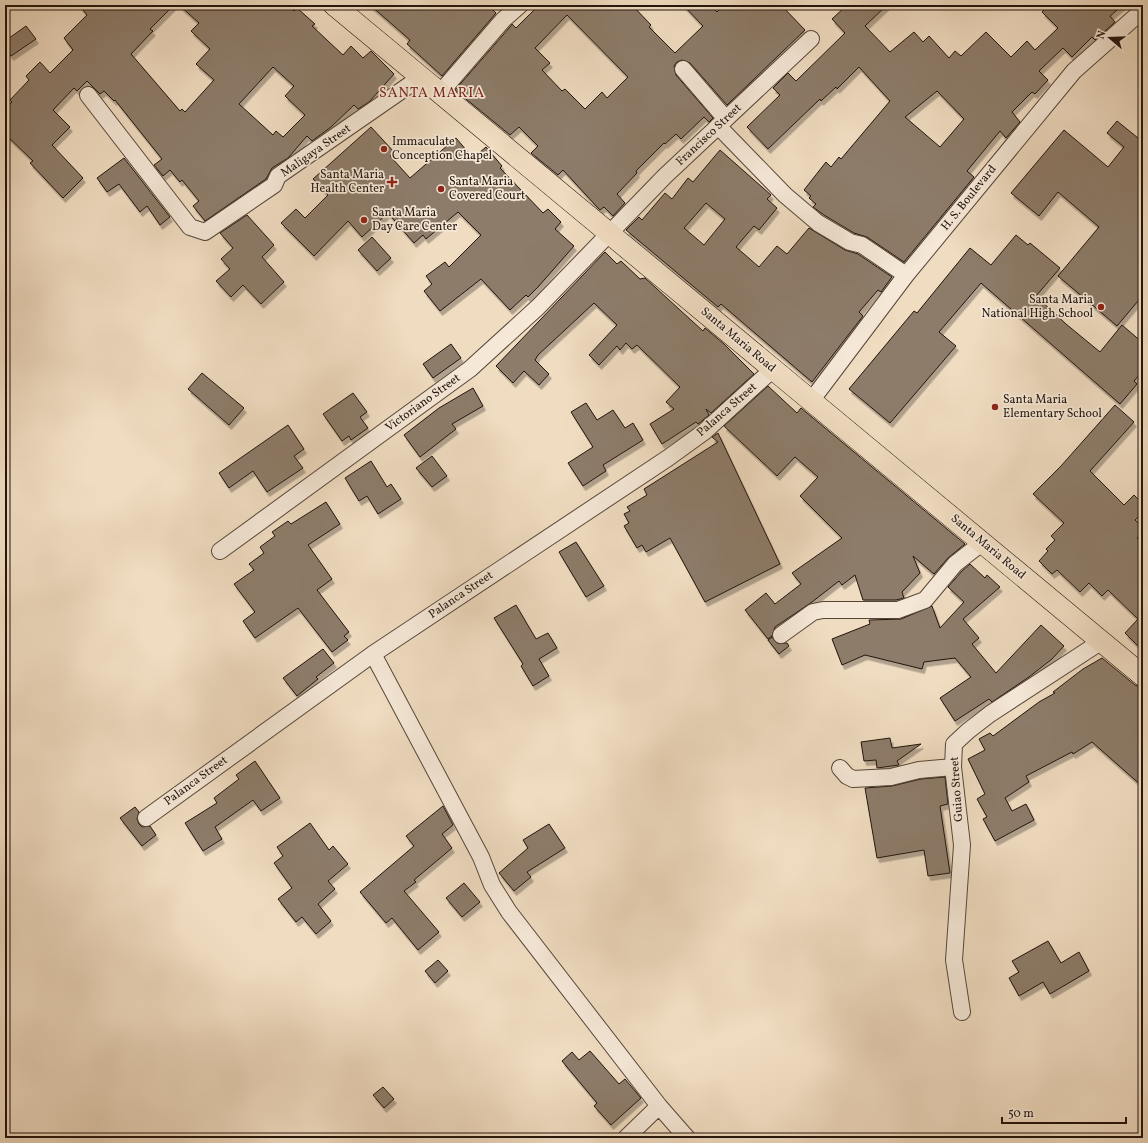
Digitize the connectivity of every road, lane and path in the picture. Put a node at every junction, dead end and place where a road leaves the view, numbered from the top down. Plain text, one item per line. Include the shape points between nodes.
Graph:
1 (334, 5) edge
2 (520, 5) edge
3 (1143, 10) edge
4 (811, 39) dead end
5 (683, 69) dead end
6 (421, 77) junction
7 (440, 93) junction
8 (88, 95) dead end
9 (722, 123) junction
10 (609, 233) junction
11 (906, 275) junction
12 (773, 369) junction
13 (811, 401) junction
14 (983, 542) junction
15 (220, 551) dead end
16 (781, 635) dead end
17 (1102, 641) junction
18 (373, 654) junction
19 (1143, 676) edge
20 (953, 767) junction
21 (840, 768) dead end
22 (146, 818) dead end
23 (962, 1012) dead end
24 (659, 1106) junction
25 (626, 1138) edge
26 (687, 1138) edge

1 - 6 main road, Santa Maria Road
2 - 7 street via 503,20
3 - 11 street, H. S. Boulevard via 1074,71
4 - 9 street, Francisco Street
5 - 9 street
6 - 7 main road, Santa Maria Road
6 - 8 street, Maligaya Street via 278,176 274,185 205,232 190,227
7 - 10 main road, Santa Maria Road
9 - 10 street, Francisco Street
9 - 11 street via 785,195 818,223 850,242 862,245
10 - 12 main road, Santa Maria Road
10 - 15 street, Victoriano Street via 538,307 470,369
11 - 13 street, H. S. Boulevard
12 - 13 main road, Santa Maria Road
12 - 18 street, Palanca Street via 704,432 668,458
13 - 14 main road, Santa Maria Road
14 - 16 street via 955,564 925,600 898,610 813,612
14 - 17 main road, Santa Maria Road
17 - 19 main road, Santa Maria Road
17 - 20 street, Guiao Street via 968,731 954,744
18 - 22 street, Palanca Street
18 - 24 street via 481,858 492,885 509,912
20 - 21 street via 919,770 890,777 853,779
20 - 23 street, Guiao Street via 962,845 954,960
24 - 25 street
24 - 26 street

